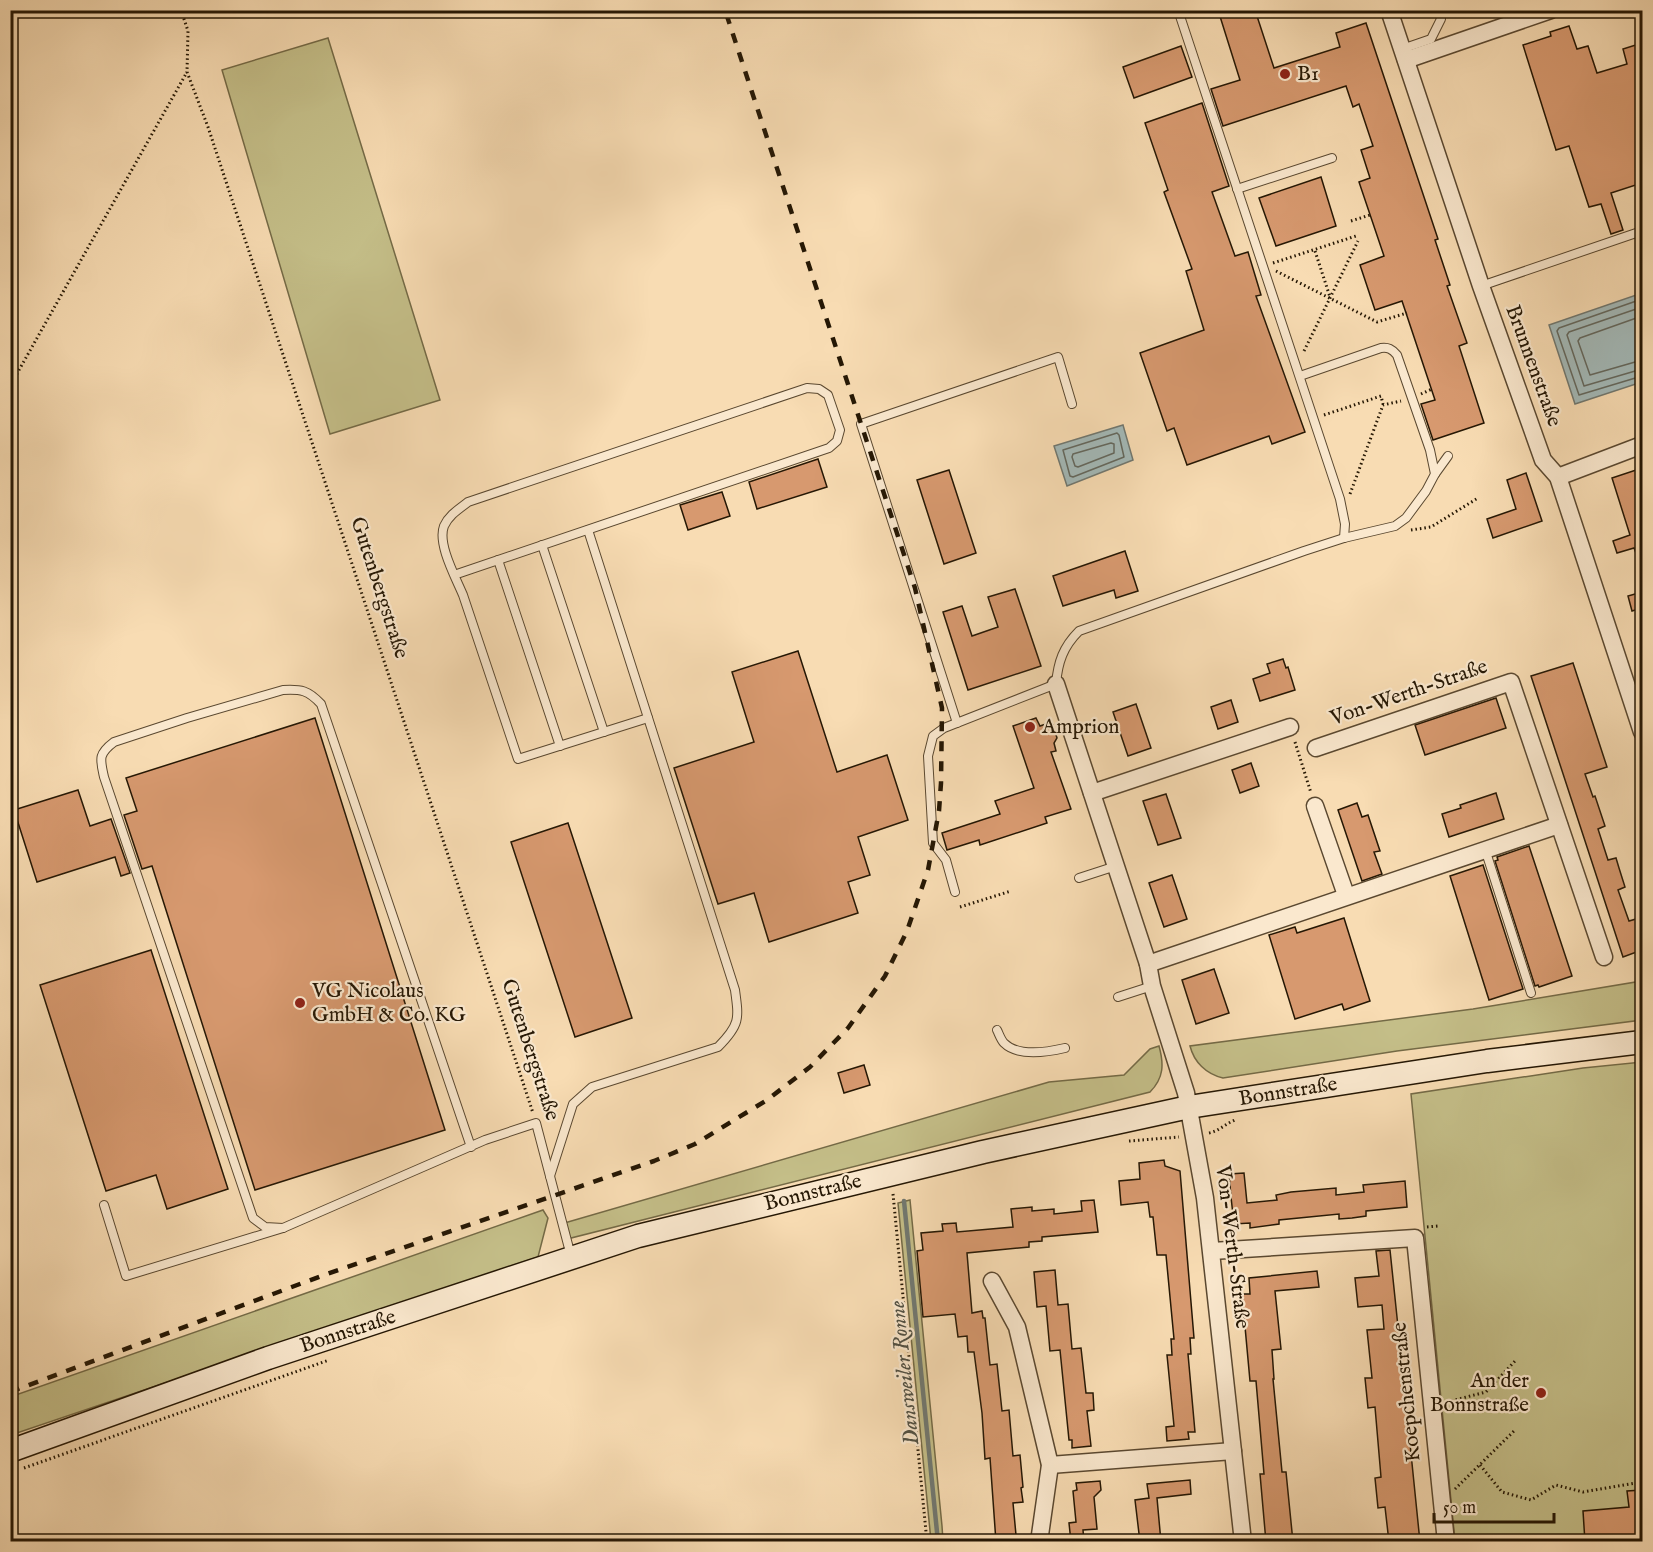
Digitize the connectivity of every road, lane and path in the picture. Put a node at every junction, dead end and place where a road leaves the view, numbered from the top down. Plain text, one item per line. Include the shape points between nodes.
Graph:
1 (181, 10) edge
2 (1178, 10) edge
3 (1389, 10) edge
4 (1438, 10) edge
5 (1551, 10) edge
6 (1404, 55) junction
7 (187, 72) junction
8 (1332, 158) dead end
9 (1237, 189) junction
10 (1370, 215) dead end
11 (1351, 221) dead end
12 (1642, 231) edge
13 (1356, 236) dead end
14 (1358, 241) dead end
15 (1314, 250) junction
16 (1274, 263) junction
17 (1263, 267) junction
18 (1481, 286) junction
19 (1330, 297) junction
20 (1407, 313) dead end
21 (1297, 366) junction
22 (1300, 376) junction
23 (10, 386) edge
24 (1432, 388) dead end
25 (1413, 399) junction
26 (1072, 404) dead end
27 (1383, 405) junction
28 (1314, 418) junction
29 (1642, 446) edge
30 (1448, 456) dead end
31 (1436, 474) junction
32 (1558, 477) junction
33 (1478, 498) dead end
34 (1340, 499) junction
35 (1395, 526) junction
36 (588, 530) junction
37 (1344, 538) junction
38 (543, 545) junction
39 (498, 560) junction
40 (454, 575) junction
41 (1056, 684) junction
42 (648, 718) junction
43 (957, 723) junction
44 (1290, 727) joint
45 (603, 732) junction
46 (1642, 732) edge
47 (560, 746) junction
48 (1316, 748) dead end
49 (1092, 793) junction
50 (1315, 806) joint
51 (1559, 825) junction
52 (1485, 849) junction
53 (1116, 866) junction
54 (1078, 878) dead end
55 (1011, 891) dead end
56 (955, 892) dead end
57 (1346, 896) junction
58 (960, 907) dead end
59 (1604, 957) dead end
60 (1148, 964) junction
61 (1152, 986) junction
62 (1531, 993) dead end
63 (1118, 997) dead end
64 (997, 1030) dead end
65 (1642, 1041) edge
66 (1065, 1048) dead end
67 (1189, 1107) junction
68 (1239, 1118) dead end
69 (536, 1123) junction
70 (1194, 1136) junction
71 (1122, 1142) dead end
72 (471, 1147) junction
73 (550, 1176) junction
74 (892, 1190) dead end
75 (104, 1205) dead end
76 (283, 1228) junction
77 (1212, 1251) junction
78 (572, 1257) junction
79 (992, 1281) dead end
80 (332, 1359) dead end
81 (1515, 1361) dead end
82 (1431, 1406) junction
83 (1514, 1431) dead end
84 (10, 1451) edge
85 (1233, 1451) junction
86 (1050, 1465) junction
87 (1480, 1465) junction
88 (10, 1473) edge
89 (1642, 1482) edge
90 (1441, 1502) junction
91 (927, 1542) edge
92 (1038, 1542) edge
93 (1243, 1542) edge
94 (1446, 1542) edge

1 - 7 path, Gutenbergstraße via 188,31
2 - 9 lane
3 - 6 street, Brunnenstraße
4 - 6 lane via 1441,19 1431,39
5 - 6 street
6 - 18 street, Brunnenstraße
7 - 23 path
7 - 69 path, Gutenbergstraße
8 - 9 lane
9 - 17 lane
10 - 11 path
12 - 18 lane
13 - 15 path
14 - 19 path
15 - 16 path
15 - 19 path
16 - 17 path
16 - 19 path via 1276,271
17 - 21 lane
18 - 32 street, Brunnenstraße via 1543,460
19 - 20 path via 1377,322
19 - 21 path
21 - 22 lane
22 - 25 lane via 1387,348 1397,355
22 - 28 lane
24 - 25 path
25 - 27 path
25 - 31 lane
26 - 43 lane via 1058,357 861,424
27 - 28 path via 1381,396
27 - 34 path via 1350,494
28 - 34 lane
29 - 32 street
30 - 31 lane
31 - 35 lane via 1406,518
32 - 46 street, Brunnenstraße
33 - 35 path via 1431,527 1410,530
34 - 37 lane
35 - 37 lane
36 - 38 lane
36 - 40 lane via 829,448 837,441 840,430 828,394 819,388 807,388 468,502 444,526 442,540
36 - 42 lane, Gutenbergstraße
37 - 41 lane via 1079,631 1058,664
38 - 39 lane
38 - 45 lane
39 - 40 lane
39 - 47 lane
40 - 47 lane via 518,759
41 - 43 lane
41 - 49 street, Von-Werth-Straße
42 - 45 lane
42 - 73 lane, Gutenbergstraße via 735,990 739,1016 731,1034 718,1047 581,1095 573,1104
43 - 56 lane via 933,736 928,756 933,843 946,860
44 - 49 street
44 - 50 path
45 - 47 lane
48 - 51 street, Von-Werth-Straße via 1511,682
49 - 53 street, Von-Werth-Straße
50 - 57 street
51 - 52 street
51 - 59 street, Von-Werth-Straße
52 - 57 street
52 - 62 lane
53 - 54 lane
53 - 60 street, Von-Werth-Straße
55 - 58 path
57 - 60 street
60 - 61 street, Von-Werth-Straße
61 - 63 lane
61 - 67 street, Von-Werth-Straße
64 - 66 lane via 1012,1049 1047,1052
65 - 67 main road, Bonnstraße
67 - 70 street, Von-Werth-Straße
67 - 78 main road, Bonnstraße via 960,1157 638,1236
68 - 70 path via 1217,1132
69 - 72 lane
69 - 73 lane, Gutenbergstraße
70 - 71 path
70 - 77 street, Von-Werth-Straße
72 - 76 lane
72 - 76 lane via 321,704 300,689 283,690 114,742 100,760 104,777 253,1218 265,1227
73 - 78 lane, Gutenbergstraße
74 - 91 path
75 - 76 lane via 126,1276
77 - 82 street, Koepchenstraße via 1415,1238
77 - 85 street, Von-Werth-Straße
78 - 84 main road, Bonnstraße via 268,1358
79 - 86 street via 1017,1327
80 - 88 path
81 - 82 path via 1486,1392
82 - 90 street, Koepchenstraße
83 - 87 path
85 - 86 street
85 - 93 street, Von-Werth-Straße
86 - 92 street
87 - 89 path via 1502,1492 1531,1500 1556,1485 1583,1492
87 - 90 path
90 - 94 street, Koepchenstraße

